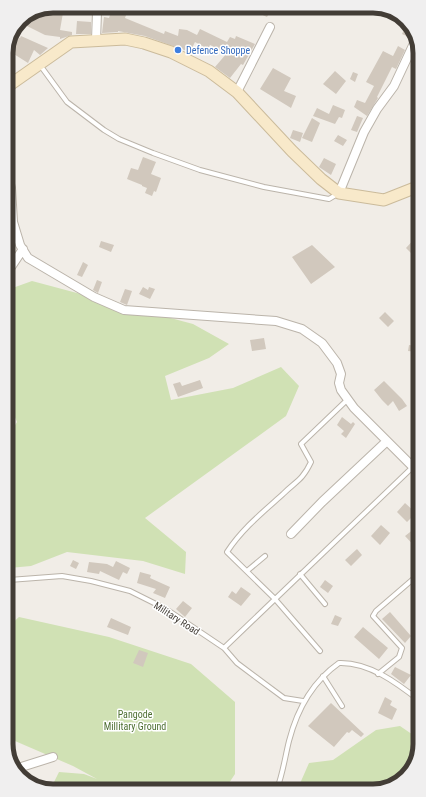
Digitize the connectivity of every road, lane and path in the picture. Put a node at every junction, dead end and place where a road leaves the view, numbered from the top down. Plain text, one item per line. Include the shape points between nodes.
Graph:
1 (97, 13) edge
2 (270, 26) dead end
3 (96, 40) junction
4 (412, 47) edge
5 (40, 65) junction
6 (13, 83) edge
7 (237, 92) junction
8 (413, 189) edge
9 (339, 193) junction
10 (13, 230) edge
11 (23, 249) junction
12 (13, 264) edge
13 (347, 400) junction
14 (387, 441) junction
15 (413, 464) edge
16 (413, 472) edge
17 (291, 534) dead end
18 (264, 556) dead end
19 (247, 571) junction
20 (300, 574) junction
21 (413, 579) edge
22 (13, 580) edge
23 (274, 599) junction
24 (325, 604) dead end
25 (224, 648) junction
26 (320, 651) dead end
27 (378, 674) junction
28 (323, 676) junction
29 (413, 696) edge
30 (303, 701) junction
31 (342, 706) dead end
32 (53, 757) dead end
33 (20, 767) edge
34 (279, 784) edge

1 - 3 street
2 - 7 street
3 - 5 main road via 71,42
3 - 7 main road via 125,39 171,52 209,71
4 - 9 street via 394,86 364,132
5 - 6 main road
5 - 9 lane via 67,102 104,130 153,153 200,170 264,187 329,199
7 - 9 main road via 292,151
8 - 9 main road via 384,200
10 - 11 street
11 - 12 street
11 - 13 street via 28,258 94,297 124,310 276,320 302,328 322,343 337,363 341,374 339,384
13 - 14 street
13 - 19 lane via 301,444 311,462 298,482 251,524 227,552
14 - 15 street
14 - 17 street
16 - 20 lane
18 - 19 lane
19 - 23 lane
20 - 23 lane
20 - 24 lane
21 - 27 lane via 373,616 402,648 399,657
22 - 25 lane, Military Road via 62,576 130,591 166,609
23 - 25 lane
23 - 26 lane
25 - 30 lane, Military Road via 237,662 284,698
27 - 28 lane via 360,666 339,663
27 - 29 lane
28 - 30 lane
28 - 31 lane
30 - 34 lane via 295,720
32 - 33 street

